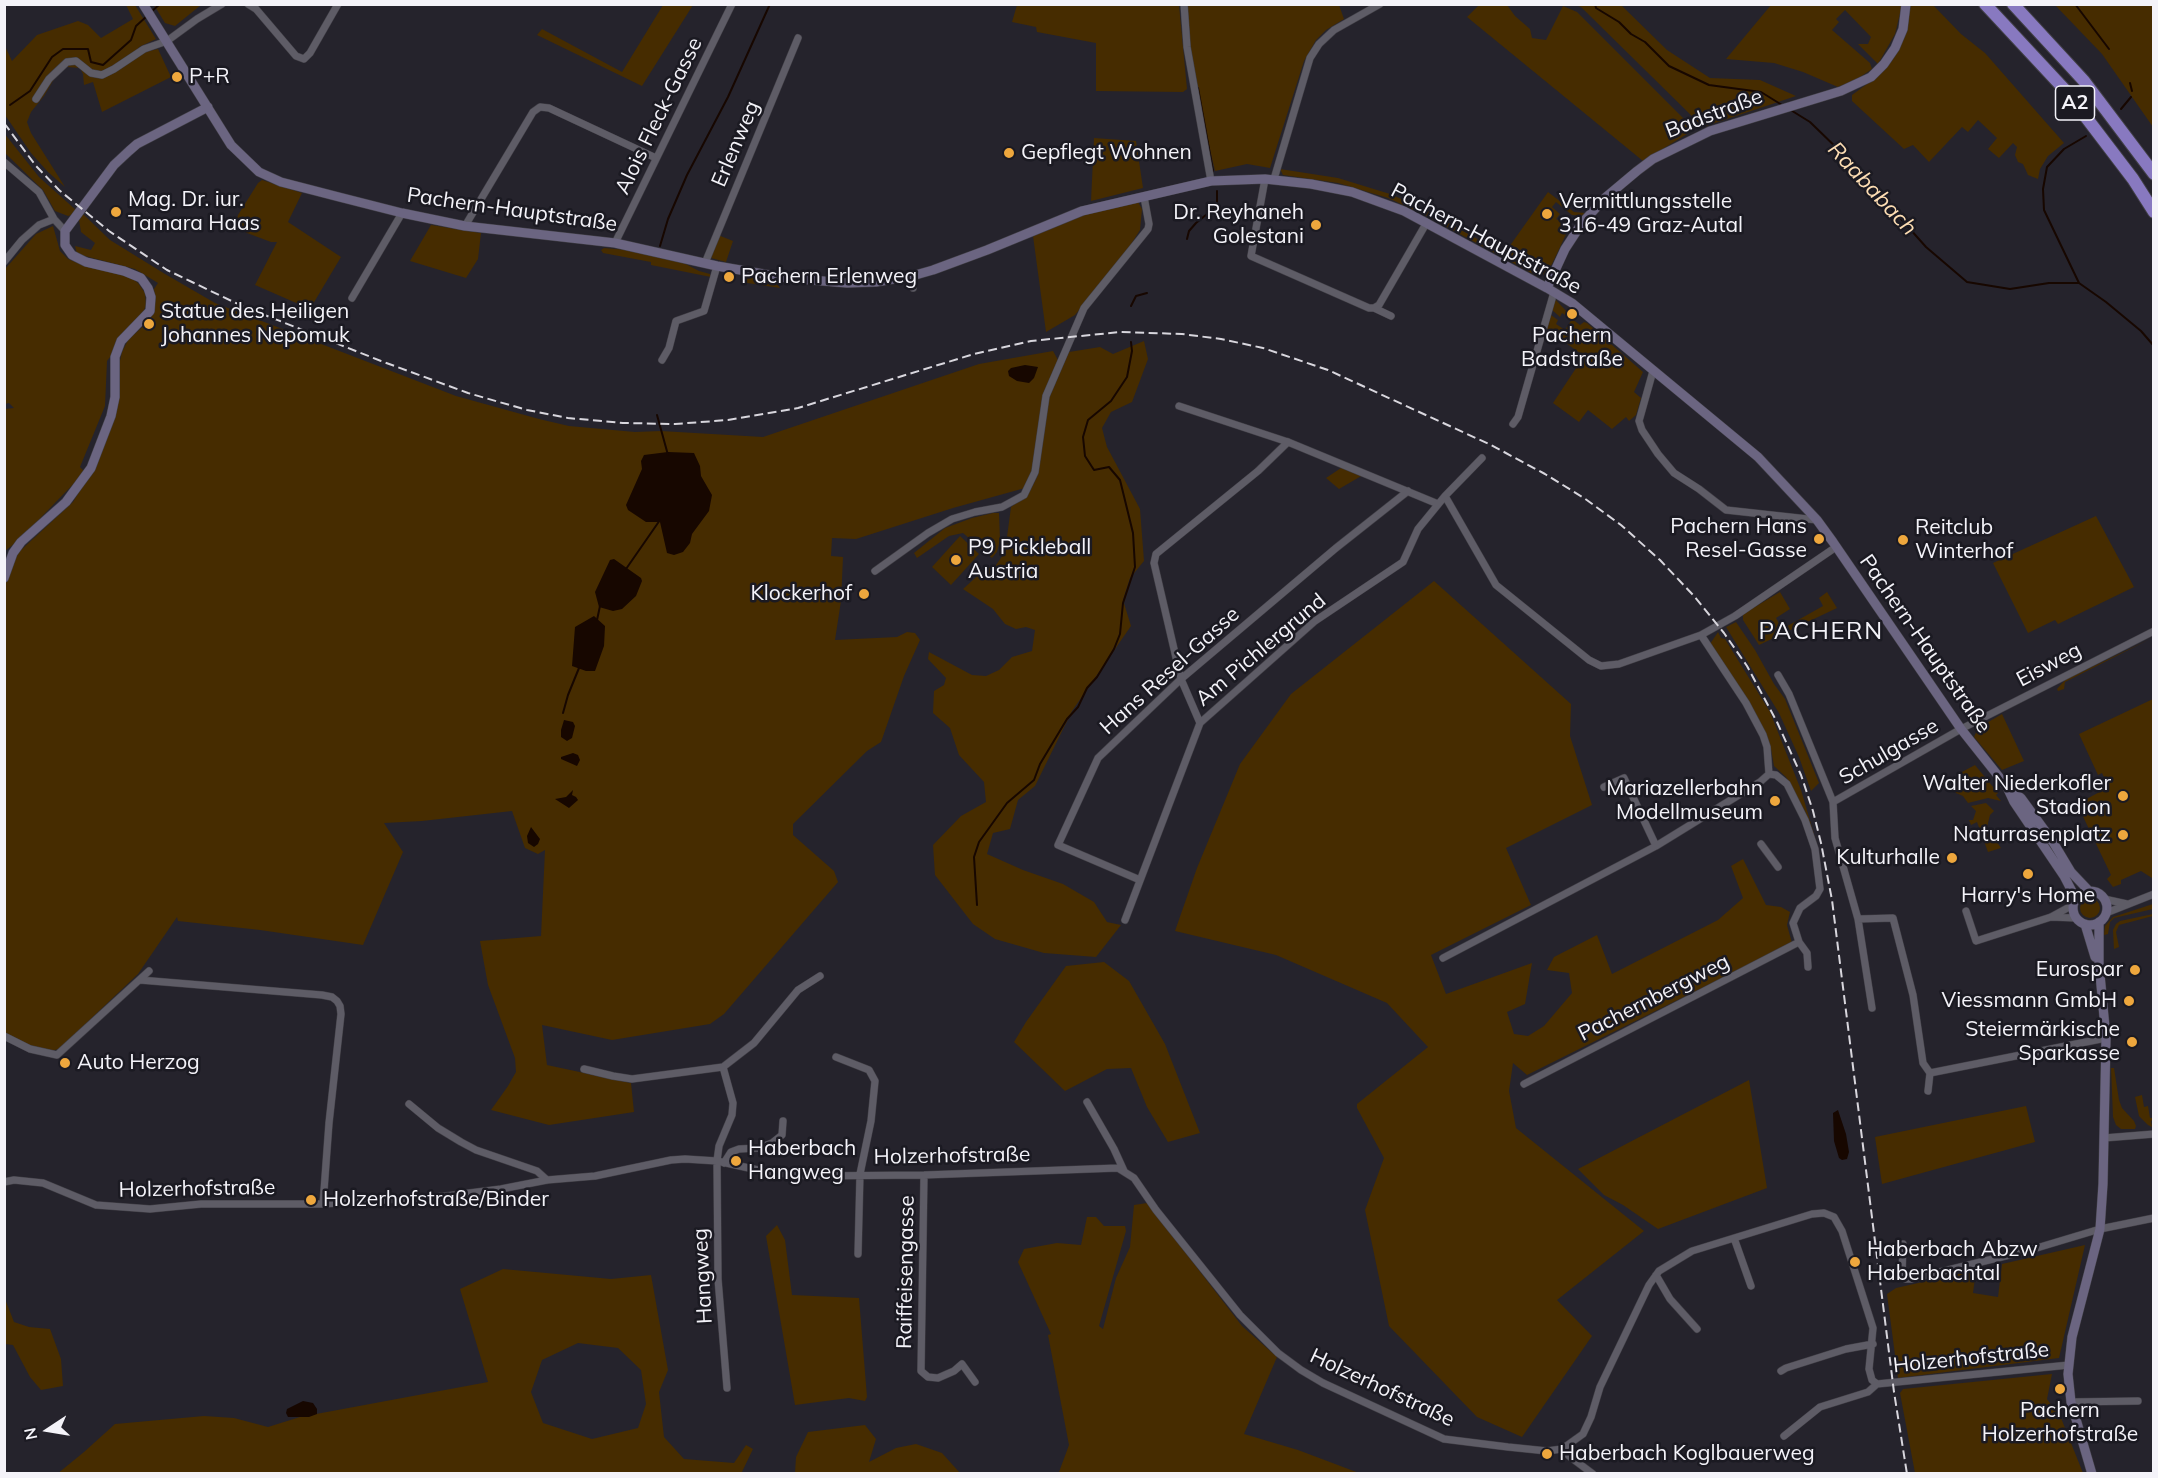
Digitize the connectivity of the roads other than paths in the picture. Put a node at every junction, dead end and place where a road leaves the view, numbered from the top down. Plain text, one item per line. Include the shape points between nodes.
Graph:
1 (143, 4) edge
2 (222, 4) edge
3 (248, 4) edge
4 (338, 4) edge
5 (732, 4) edge
6 (1184, 4) edge
7 (1380, 4) edge
8 (1906, 4) edge
9 (1985, 4) edge
10 (2013, 4) edge
11 (798, 38) dead end
12 (167, 41) junction
13 (36, 99) dead end
14 (208, 107) junction
15 (656, 158) junction
16 (4, 162) edge
17 (2154, 174) edge
18 (1269, 179) junction
19 (1211, 181) junction
20 (1144, 197) junction
21 (2154, 212) edge
22 (402, 213) junction
23 (54, 219) junction
24 (1427, 222) junction
25 (465, 226) junction
26 (65, 231) junction
27 (615, 243) junction
28 (4, 262) edge
29 (705, 263) junction
30 (717, 266) junction
31 (912, 276) junction
32 (913, 288) dead end
33 (1550, 290) junction
34 (352, 298) dead end
35 (1374, 308) junction
36 (1391, 316) dead end
37 (662, 360) dead end
38 (1653, 371) junction
39 (1179, 406) dead end
40 (1513, 424) dead end
41 (1288, 442) junction
42 (1482, 458) dead end
43 (1408, 491) junction
44 (1446, 496) junction
45 (1438, 504) junction
46 (1817, 520) junction
47 (1836, 547) junction
48 (875, 571) dead end
49 (4, 578) edge
50 (2153, 631) edge
51 (1701, 635) junction
52 (1778, 675) dead end
53 (1180, 679) junction
54 (1200, 723) junction
55 (1961, 729) junction
56 (1769, 774) junction
57 (1604, 787) dead end
58 (2007, 787) junction
59 (1833, 802) junction
60 (1761, 844) dead end
61 (1656, 846) junction
62 (1778, 867) dead end
63 (1140, 880) junction
64 (2089, 891) junction
65 (2154, 894) edge
66 (2104, 899) junction
67 (2074, 902) junction
68 (2127, 904) junction
69 (1966, 911) dead end
70 (2106, 913) junction
71 (2051, 917) junction
72 (2076, 918) junction
73 (1858, 919) junction
74 (1125, 920) dead end
75 (2099, 922) junction
76 (2085, 924) junction
77 (1799, 942) junction
78 (1443, 958) dead end
79 (2099, 964) junction
80 (1808, 967) dead end
81 (149, 971) dead end
82 (820, 976) dead end
83 (140, 980) junction
84 (1872, 1008) dead end
85 (4, 1036) edge
86 (2106, 1038) junction
87 (836, 1057) dead end
88 (723, 1067) junction
89 (584, 1069) dead end
90 (1930, 1073) junction
91 (1524, 1084) dead end
92 (1928, 1091) dead end
93 (1087, 1102) dead end
94 (409, 1104) dead end
95 (783, 1121) dead end
96 (2154, 1134) edge
97 (2104, 1138) junction
98 (720, 1162) junction
99 (1124, 1171) junction
100 (860, 1174) junction
101 (924, 1175) junction
102 (547, 1180) junction
103 (4, 1182) edge
104 (323, 1204) junction
105 (2154, 1218) edge
106 (2100, 1229) junction
107 (1734, 1238) junction
108 (1903, 1244) dead end
109 (858, 1254) dead end
110 (1656, 1275) junction
111 (1751, 1286) dead end
112 (1697, 1329) dead end
113 (1873, 1344) junction
114 (2069, 1365) junction
115 (1781, 1371) dead end
116 (975, 1382) dead end
117 (1877, 1384) junction
118 (727, 1388) dead end
119 (2138, 1401) dead end
120 (2071, 1402) junction
121 (1784, 1436) dead end
122 (1562, 1449) junction
123 (1593, 1473) edge
124 (2092, 1473) edge

1 - 12 main road, Pachern-Hauptstraße
2 - 12 street
3 - 4 street via 296,56 304,59
5 - 15 street, Alois Fleck-Gasse
6 - 19 street via 1194,95
7 - 18 street via 1334,30 1310,58
8 - 33 main road, Badstraße via 1898,42 1875,73 1855,85 1688,140 1637,171 1582,223 1565,249
9 - 21 highway, A2 via 2066,91
10 - 17 highway, A2 via 2084,81
11 - 29 street, Erlenweg
12 - 13 street via 144,49 102,75 91,73 76,61 67,62
12 - 14 main road, Pachern-Hauptstraße
14 - 22 main road, Pachern-Hauptstraße via 231,145 259,172 281,182
14 - 26 main road via 129,151
15 - 25 street via 540,107 533,112
15 - 27 street, Alois Fleck-Gasse
16 - 23 street via 39,192
18 - 19 main road, Pachern-Hauptstraße
18 - 24 main road, Pachern-Hauptstraße via 1352,192
18 - 35 street via 1251,256
19 - 20 main road, Pachern-Hauptstraße
20 - 31 main road, Pachern-Hauptstraße via 1082,211
20 - 48 street via 1148,229 1079,316 1047,396 1035,472 1024,495 1002,507 952,519
22 - 25 main road, Pachern-Hauptstraße
22 - 34 street
23 - 26 street
23 - 28 street via 39,225
24 - 33 main road, Pachern-Hauptstraße
24 - 35 street via 1379,306
25 - 27 main road, Pachern-Hauptstraße
26 - 49 main road via 65,245 72,255 141,278 151,297 150,311 122,341 115,357 111,416 91,468 66,502 17,547
27 - 29 main road, Pachern-Hauptstraße
29 - 30 main road, Pachern-Hauptstraße
30 - 31 main road, Pachern-Hauptstraße via 847,284
30 - 37 street via 704,311 676,321
31 - 32 street
33 - 38 main road, Pachern-Hauptstraße via 1572,303
33 - 40 street
35 - 36 street
38 - 46 main road, Pachern-Hauptstraße via 1758,457
38 - 46 street via 1639,421 1674,473 1726,510
39 - 41 street
41 - 43 street
41 - 53 street, Am Pichlergrund via 1156,554 1154,563
42 - 44 street
43 - 45 street
43 - 53 street, Hans Resel-Gasse
44 - 45 street
44 - 51 street via 1496,585 1594,663 1619,664
45 - 54 street, Am Pichlergrund via 1418,529 1403,562 1315,621
46 - 47 main road, Pachern-Hauptstraße
47 - 51 street
47 - 55 main road, Pachern-Hauptstraße
50 - 55 street, Eisweg
51 - 56 street via 1763,735
52 - 59 street, Schulgasse
53 - 54 street, Am Pichlergrund
53 - 63 street, Hans Resel-Gasse via 1098,758 1058,845
54 - 63 street, Am Pichlergrund
55 - 58 main road, Pachern-Hauptstraße
55 - 59 street, Schulgasse
56 - 61 street
56 - 77 street via 1787,784 1805,820 1818,867 1820,889 1800,908 1793,923
57 - 61 street via 1624,778
58 - 64 main road, Pachern-Hauptstraße via 2022,798 2071,872
58 - 67 main road, Pachern-Hauptstraße via 2064,876
59 - 73 street, Schulgasse via 1835,838
60 - 62 street
61 - 78 street
63 - 74 street, Am Pichlergrund
64 - 66 main road, Pachern-Hauptstraße
64 - 67 main road
65 - 68 street
66 - 68 street
66 - 70 main road
67 - 71 street
67 - 72 main road, Pachern-Hauptstraße
68 - 70 street
69 - 71 street via 1976,941
70 - 75 main road
71 - 72 street
72 - 76 main road
73 - 84 street, Schulgasse
73 - 90 street via 1893,918 1913,995 1923,1063
75 - 76 main road
75 - 79 main road
76 - 79 main road
77 - 80 street via 1807,953
77 - 91 street, Pachernbergweg
79 - 86 main road
81 - 83 street
82 - 88 street via 798,990 754,1043
83 - 85 street via 57,1054 30,1049
83 - 104 street via 332,997 340,1006
86 - 90 street
86 - 97 main road
87 - 100 street, Holzerhofstraße via 869,1070 875,1081
88 - 89 street via 632,1078
88 - 98 street, Hangweg via 733,1103 719,1146
90 - 92 street
93 - 99 street
94 - 102 street via 461,1142 537,1171
95 - 98 street via 782,1135 772,1143 739,1149
96 - 97 street
97 - 106 main road
98 - 100 street, Holzerhofstraße via 808,1176
98 - 102 street, Holzerhofstraße via 671,1160 595,1176
98 - 118 street, Hangweg via 718,1283
99 - 101 street, Holzerhofstraße via 1112,1167
99 - 122 street, Holzerhofstraße via 1134,1178 1240,1315 1300,1370 1444,1438 1537,1450
100 - 101 street, Holzerhofstraße
100 - 109 street, Holzerhofstraße
101 - 116 street, Raiffeisengasse via 921,1371 938,1378 962,1364
102 - 104 street, Holzerhofstraße via 446,1196
103 - 104 street, Holzerhofstraße via 43,1183 96,1205 112,1207
105 - 106 street
106 - 108 street via 1911,1279 1902,1274
106 - 114 main road via 2072,1336
107 - 110 street, Holzerhofstraße via 1692,1251
107 - 111 street
107 - 113 street, Holzerhofstraße via 1812,1214 1834,1217 1873,1328
110 - 112 street via 1670,1299
110 - 122 street, Holzerhofstraße via 1600,1387 1583,1434
113 - 115 street, Holzerhofstraße
113 - 117 street, Holzerhofstraße via 1870,1375
114 - 117 street, Holzerhofstraße
114 - 120 main road
117 - 121 street, Holzerhofstraße via 1868,1392 1820,1407
119 - 120 street
120 - 124 main road
122 - 123 street

